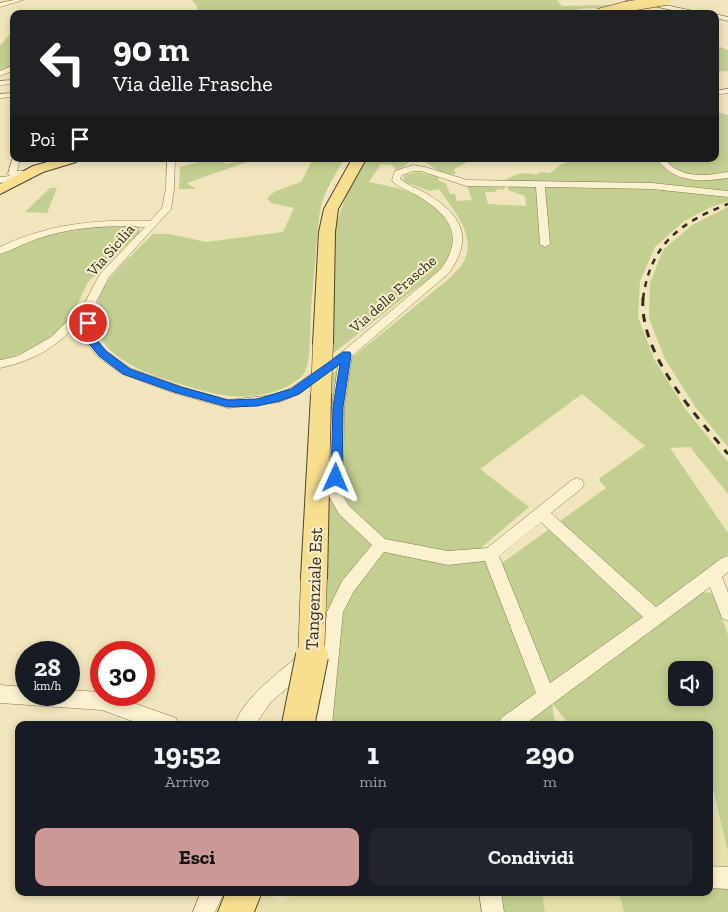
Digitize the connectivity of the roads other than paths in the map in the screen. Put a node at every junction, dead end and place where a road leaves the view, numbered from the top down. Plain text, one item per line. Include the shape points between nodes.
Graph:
1 (20, 0) edge
2 (630, 0) edge
3 (0, 5) edge
4 (676, 8) edge
5 (650, 10) edge
6 (18, 162) edge
7 (62, 162) edge
8 (171, 162) edge
9 (357, 162) edge
10 (663, 162) edge
11 (26, 173) junction
12 (728, 176) edge
13 (0, 180) edge
14 (540, 183) junction
15 (0, 190) edge
16 (0, 194) edge
17 (728, 194) edge
18 (153, 224) junction
19 (545, 244) dead end
20 (0, 251) edge
21 (88, 308) junction
22 (346, 355) junction
23 (0, 364) edge
24 (577, 484) dead end
25 (542, 514) junction
26 (381, 545) junction
27 (490, 554) junction
28 (728, 563) edge
29 (713, 575) junction
30 (728, 613) edge
31 (655, 617) junction
32 (332, 639) junction
33 (0, 694) edge
34 (547, 697) junction
35 (158, 721) edge
36 (246, 721) edge
37 (299, 721) edge
38 (323, 721) edge
39 (514, 721) edge
40 (713, 877) edge
41 (728, 878) edge
42 (211, 896) edge
43 (242, 896) edge
44 (491, 896) edge
45 (204, 912) edge
46 (236, 912) edge
47 (494, 912) edge

1 - 3 street
2 - 4 main road
4 - 5 main road, bridge
6 - 11 street
7 - 11 main road
8 - 18 street, Via Sicilia via 166,209
9 - 37 main road, Tangenziale Est, bridge via 331,209 327,232 312,654
10 - 12 street via 666,167 685,176
11 - 13 street
11 - 15 main road
11 - 16 main road
13 - 15 street via 7,183
14 - 17 street, Via delle Frasche via 652,186
14 - 19 street
14 - 22 street, Via delle Frasche via 466,183 413,168 398,173 396,180 440,206 450,216 457,227 459,248 445,271
18 - 20 street, Via Sicilia via 84,226 25,240
18 - 21 street, Via Sicilia via 104,276
21 - 22 street, Via delle Frasche via 89,338 102,354 126,372 228,404 257,402 295,392
21 - 23 street, Via Sicilia via 55,340 22,359
22 - 26 street via 338,407 336,496 344,510
24 - 25 street
25 - 27 street
25 - 31 street
26 - 27 street via 448,558
26 - 32 street via 348,586 334,612
27 - 34 street
28 - 29 street
29 - 30 street
29 - 31 street
31 - 34 street
32 - 36 street via 265,696
32 - 38 street
33 - 35 street via 102,701
34 - 39 street
40 - 41 street
42 - 45 street
43 - 46 main road
44 - 47 street

